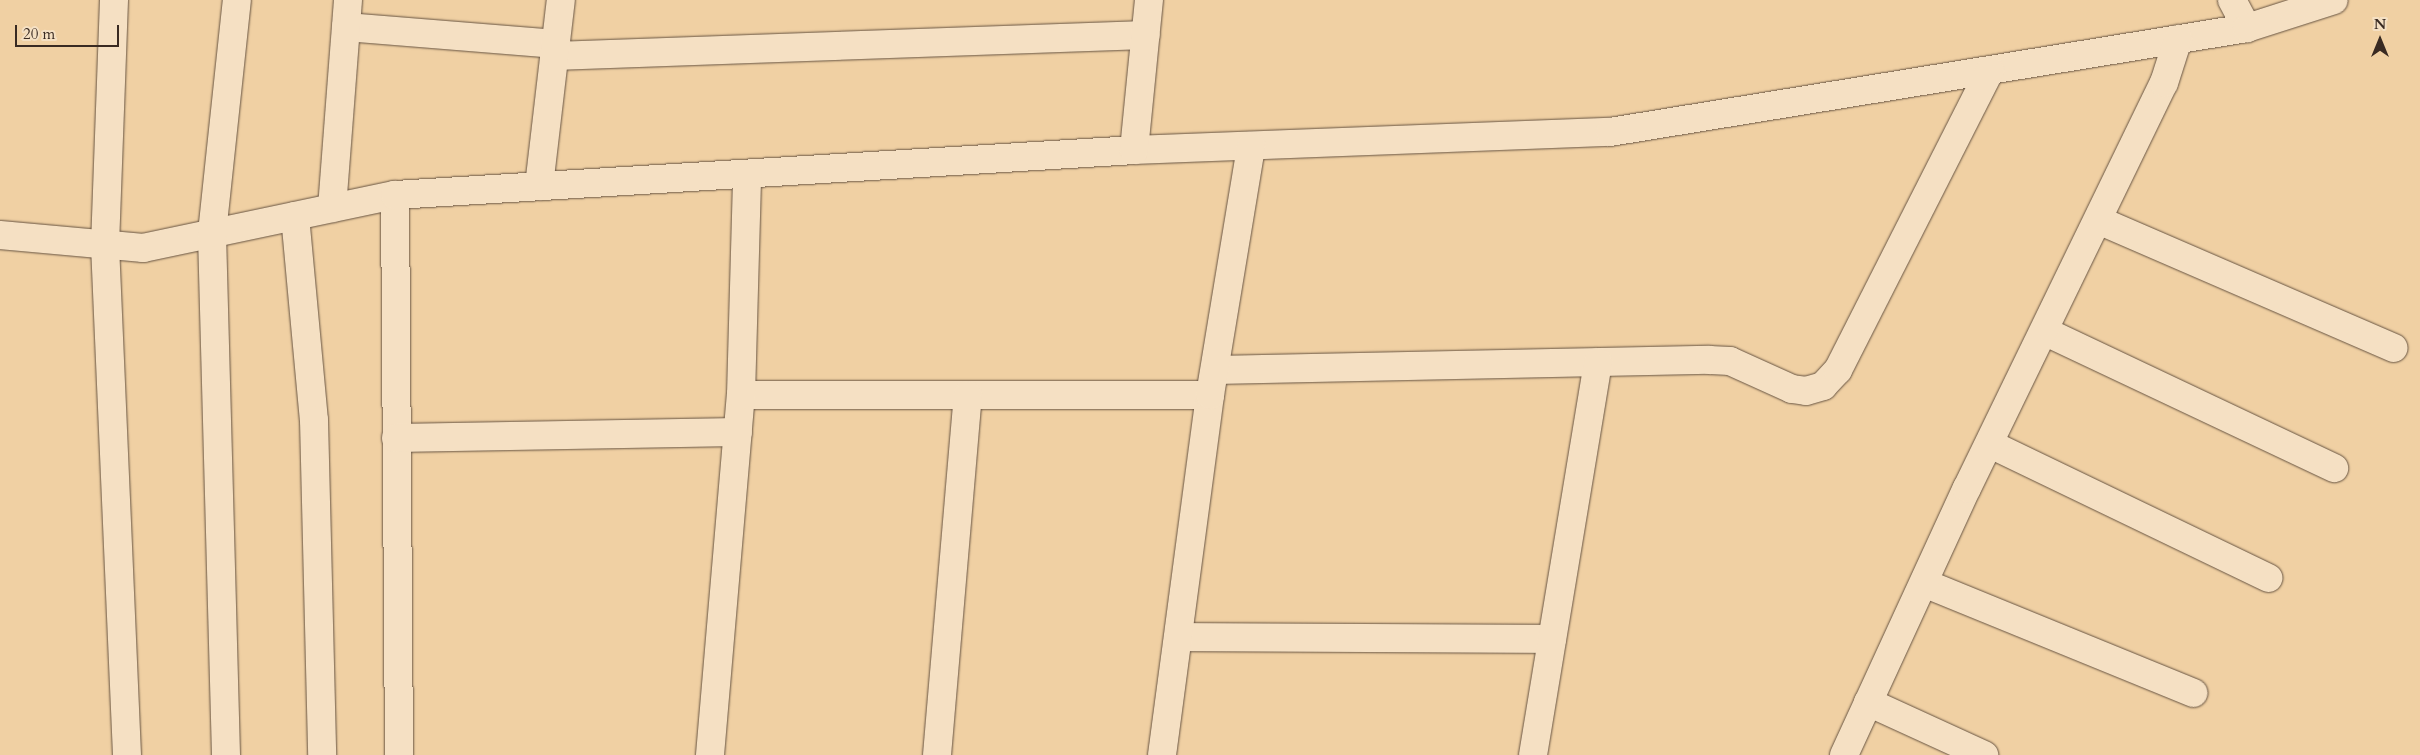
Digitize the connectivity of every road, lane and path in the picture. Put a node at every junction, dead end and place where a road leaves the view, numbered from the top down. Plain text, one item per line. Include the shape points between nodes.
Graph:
1 (114, 0) edge
2 (237, 0) edge
3 (348, 0) edge
4 (561, 0) edge
5 (1149, 0) edge
6 (2232, 0) edge
7 (2334, 0) edge
8 (346, 27) junction
9 (2247, 28) junction
10 (1146, 34) junction
11 (2178, 39) junction
12 (555, 50) junction
13 (1990, 70) junction
14 (1251, 146) junction
15 (1134, 150) junction
16 (747, 174) junction
17 (539, 186) junction
18 (395, 195) junction
19 (332, 208) junction
20 (295, 216) junction
21 (2098, 220) junction
22 (212, 233) junction
23 (0, 236) edge
24 (105, 245) junction
25 (2044, 331) junction
26 (2394, 348) dead end
27 (1598, 362) junction
28 (1213, 383) junction
29 (741, 395) junction
30 (968, 395) junction
31 (738, 432) junction
32 (396, 438) junction
33 (1990, 444) junction
34 (2334, 468) dead end
35 (2268, 578) dead end
36 (1924, 583) junction
37 (1179, 637) junction
38 (1552, 639) junction
39 (2194, 693) dead end
40 (1868, 702) junction
41 (127, 755) edge
42 (226, 755) edge
43 (322, 755) edge
44 (399, 755) edge
45 (710, 755) edge
46 (937, 755) edge
47 (1162, 755) edge
48 (1533, 755) edge
49 (1844, 755) edge
50 (1984, 755) edge

1 - 24 street
2 - 22 street
3 - 8 street
4 - 12 street
5 - 10 street
6 - 9 street
7 - 9 street
8 - 12 street
8 - 19 street
9 - 11 street
10 - 12 street
10 - 15 street
11 - 13 street
11 - 21 street via 2164,83
12 - 17 street
13 - 14 street via 1610,132
13 - 27 street via 1838,370 1823,386 1806,391 1792,388 1730,361
14 - 15 street
14 - 28 street
15 - 16 street
16 - 17 street
16 - 29 street
17 - 18 street
18 - 19 street
18 - 32 street
19 - 20 street
20 - 22 street
20 - 43 street via 314,420
21 - 25 street
21 - 26 street
22 - 24 street via 143,248
22 - 42 street
23 - 24 street
24 - 41 street
25 - 33 street
25 - 34 street
27 - 28 street
27 - 38 street
28 - 30 street
28 - 37 street
29 - 30 street
29 - 31 street
30 - 46 street
31 - 32 street
31 - 45 street
32 - 44 street
33 - 35 street
33 - 36 street
36 - 39 street
36 - 40 street
37 - 38 street
37 - 47 street
38 - 48 street
40 - 49 street
40 - 50 street

